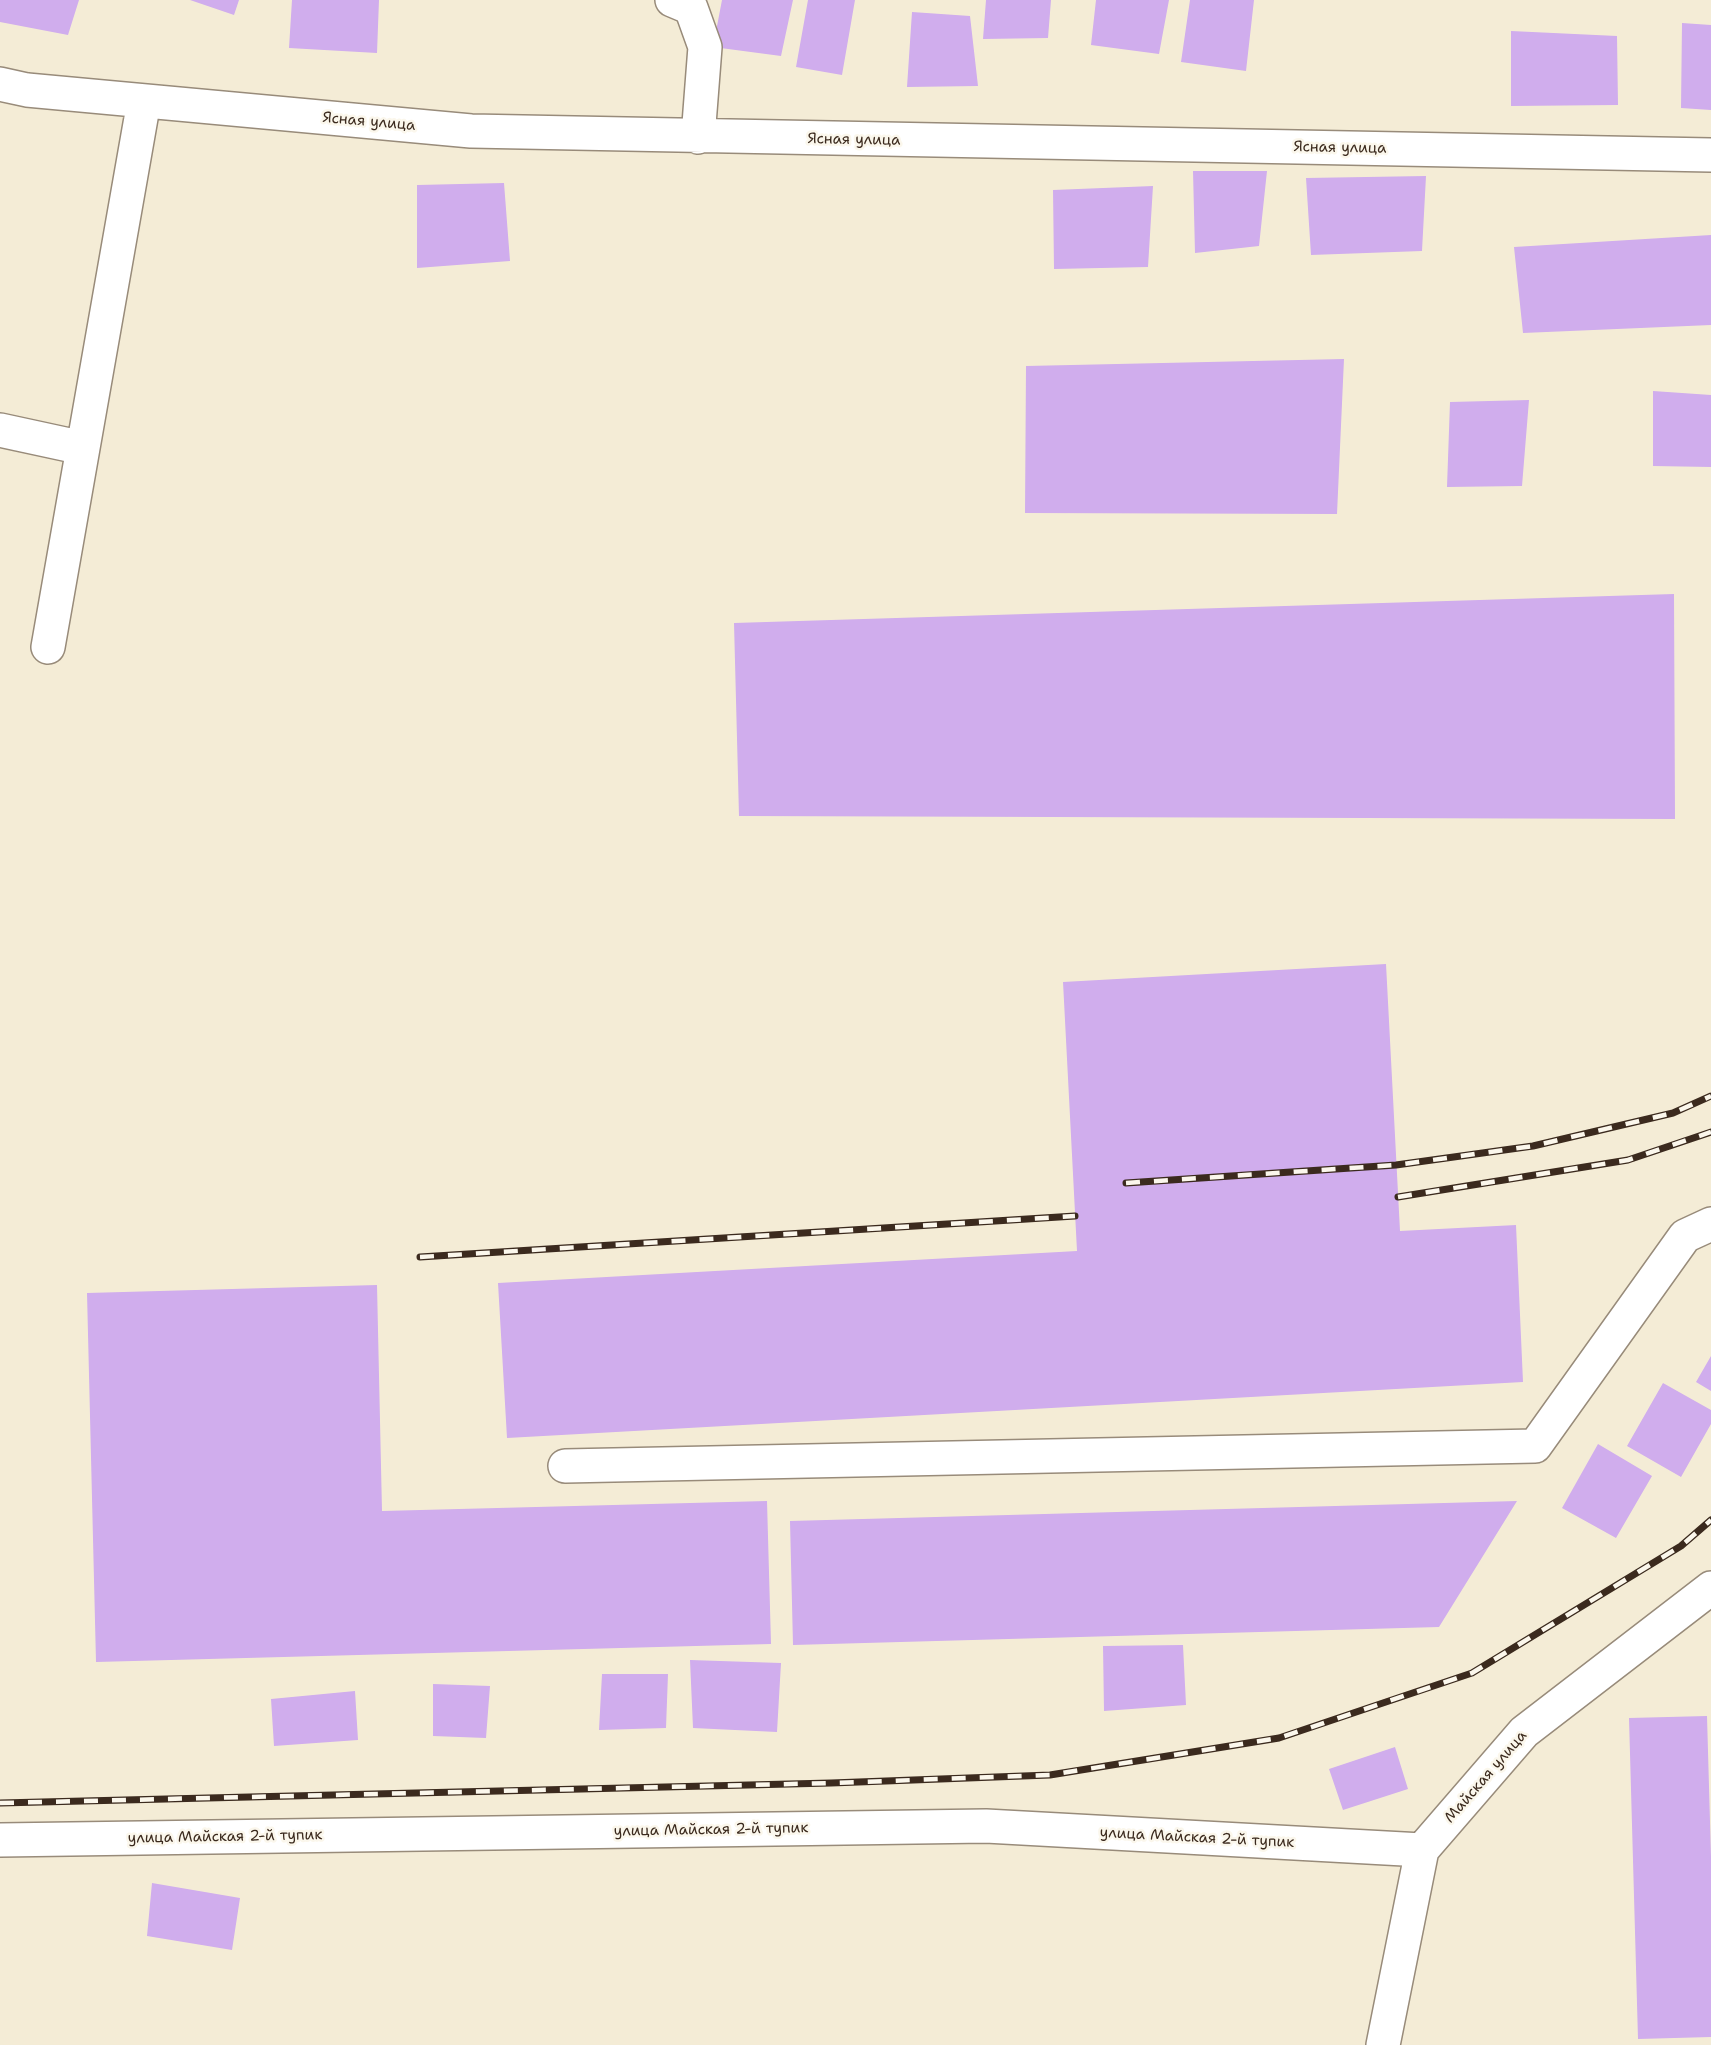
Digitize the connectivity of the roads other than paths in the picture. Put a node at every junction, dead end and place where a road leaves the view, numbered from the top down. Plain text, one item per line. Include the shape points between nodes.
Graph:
1 (672, 0) edge
2 (0, 84) edge
3 (144, 101) junction
4 (698, 137) junction
5 (1711, 154) edge
6 (0, 430) edge
7 (83, 448) junction
8 (48, 647) dead end
9 (1711, 1224) edge
10 (565, 1466) dead end
11 (1711, 1588) edge
12 (0, 1840) edge
13 (1422, 1850) junction
14 (1383, 2045) edge

1 - 4 street via 691,8 705,46
2 - 3 street, Ясная улица
3 - 4 street, Ясная улица via 471,131
3 - 7 street
4 - 5 street, Ясная улица
6 - 7 street
7 - 8 street
9 - 10 street via 1685,1236 1535,1446
11 - 13 street, Майская улица via 1524,1732
12 - 13 street, улица Майская 2-й тупик via 986,1826
13 - 14 street, Майская улица

